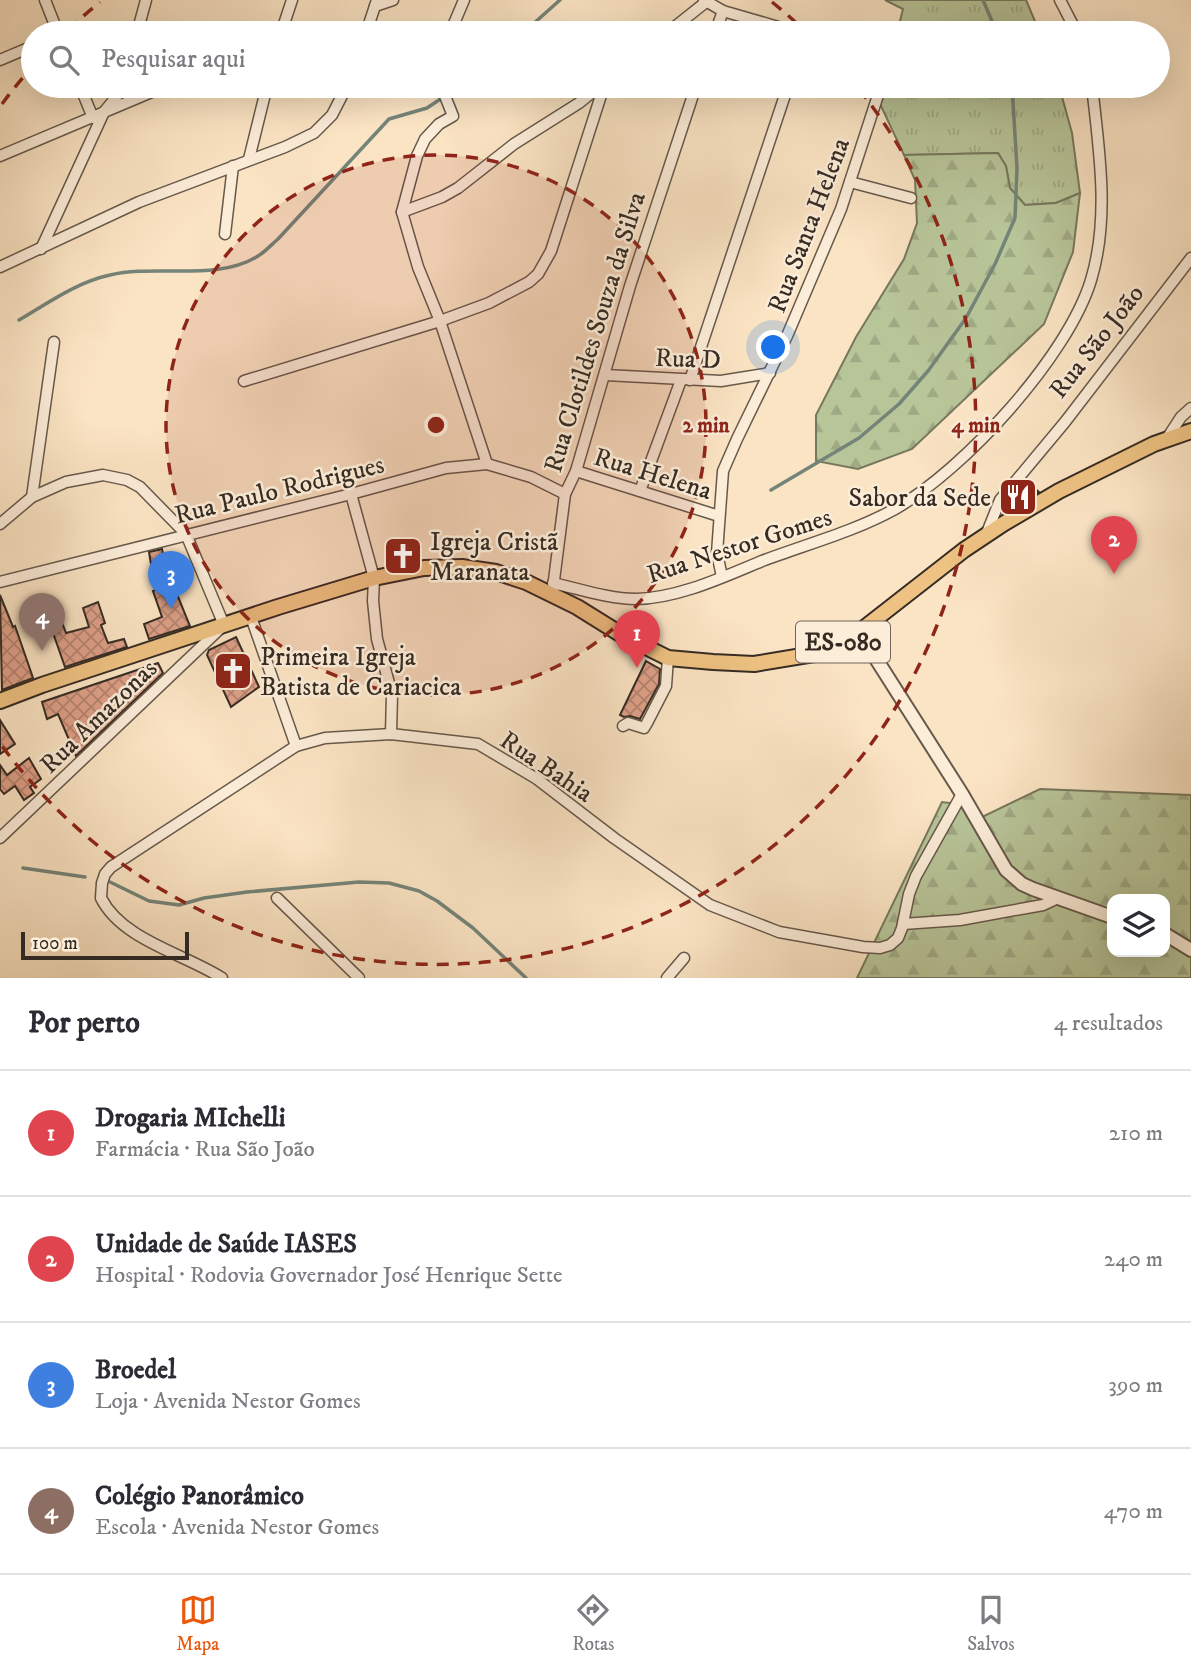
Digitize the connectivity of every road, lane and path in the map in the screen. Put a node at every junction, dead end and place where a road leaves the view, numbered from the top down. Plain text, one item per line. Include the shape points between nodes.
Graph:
1 (44, 0) edge
2 (146, 0) edge
3 (292, 0) edge
4 (393, 0) edge
5 (464, 0) edge
6 (1060, 0) edge
7 (705, 1) edge
8 (376, 3) edge
9 (723, 11) junction
10 (53, 21) edge
11 (140, 21) edge
12 (285, 21) edge
13 (370, 21) edge
14 (455, 21) edge
15 (681, 21) edge
16 (719, 21) edge
17 (758, 21) edge
18 (1071, 21) edge
19 (21, 51) edge
20 (0, 60) edge
21 (85, 98) edge
22 (115, 98) edge
23 (138, 98) edge
24 (264, 98) edge
25 (341, 98) edge
26 (446, 98) edge
27 (586, 98) edge
28 (598, 98) edge
29 (692, 98) edge
30 (784, 98) edge
31 (877, 98) edge
32 (1093, 98) edge
33 (104, 113) junction
34 (93, 118) junction
35 (0, 156) edge
36 (249, 159) junction
37 (233, 166) junction
38 (850, 182) junction
39 (911, 198) dead end
40 (402, 212) junction
41 (225, 234) dead end
42 (41, 249) junction
43 (1191, 258) edge
44 (0, 267) edge
45 (440, 321) junction
46 (54, 342) dead end
47 (770, 373) junction
48 (605, 375) junction
49 (686, 380) junction
50 (244, 381) dead end
51 (1191, 408) edge
52 (1191, 430) edge
53 (1165, 440) junction
54 (487, 464) junction
55 (576, 471) junction
56 (640, 491) junction
57 (351, 494) junction
58 (565, 494) junction
59 (32, 497) junction
60 (719, 516) junction
61 (0, 524) edge
62 (187, 534) junction
63 (986, 535) junction
64 (722, 577) junction
65 (374, 578) junction
66 (0, 582) edge
67 (553, 589) junction
68 (251, 617) junction
69 (224, 625) junction
70 (859, 632) junction
71 (668, 657) junction
72 (0, 701) edge
73 (623, 726) dead end
74 (391, 734) junction
75 (296, 746) junction
76 (962, 793) junction
77 (0, 838) edge
78 (277, 898) dead end
79 (1058, 898) junction
80 (1107, 915) edge
81 (903, 924) junction
82 (1170, 937) edge
83 (1191, 950) edge
84 (684, 958) dead end
85 (222, 978) edge
86 (359, 978) edge
87 (667, 978) edge

1 - 10 street
2 - 11 street
3 - 12 street
4 - 8 street
5 - 14 street
6 - 18 street
7 - 9 street
7 - 15 street
8 - 13 street
9 - 16 street
9 - 17 street
19 - 20 street
21 - 34 street
22 - 33 street
23 - 33 street
24 - 36 street
25 - 36 street via 324,126 314,133
26 - 40 street via 453,116 425,139
27 - 40 street via 514,144 458,188
28 - 45 street via 545,264 529,282 510,293
29 - 48 street, Rua Clotildes Souza da Silva
30 - 49 street
31 - 38 street, Rua Santa Helena
32 - 64 street, Rua Nestor Gomes via 1101,182 1097,251 1074,321 1042,367 998,422 914,497 861,527
33 - 34 street
33 - 42 street
34 - 35 street
36 - 37 street
37 - 41 street
37 - 42 street via 139,202
38 - 39 street
38 - 47 street, Rua Santa Helena
40 - 45 street
42 - 44 street
43 - 63 street, Rua São João via 1000,500
45 - 50 street
45 - 54 street
46 - 59 street
47 - 49 street, Rua D via 733,380
47 - 60 street, Rua Santa Helena via 726,463
48 - 49 street, Rua D
48 - 55 street, Rua Clotildes Souza da Silva
49 - 56 street
51 - 53 street
52 - 53 main road, ES-080
53 - 63 main road, ES-080 via 1059,492
54 - 57 street, Rua Paulo Rodrigues via 446,468
54 - 58 street, Rua Paulo Rodrigues via 531,477
55 - 56 street, Rua Helena
55 - 58 street, Rua Clotildes Souza da Silva
56 - 60 street, Rua Helena
57 - 62 street, Rua Paulo Rodrigues
57 - 65 street
58 - 67 street, Rua Clotildes Souza da Silva
59 - 61 street
59 - 62 street via 73,480 115,476 140,487
60 - 64 street, Rua Santa Helena
62 - 66 street, Rua Paulo Rodrigues
62 - 69 street
63 - 70 main road, ES-080
64 - 67 street, Rua Nestor Gomes via 664,596 637,599
65 - 67 main road, ES-080 via 424,568 462,567
65 - 68 main road, ES-080
65 - 74 street via 377,639 393,694
67 - 71 main road, ES-080 via 622,635
68 - 69 main road, ES-080
68 - 75 street
69 - 72 main road, ES-080
69 - 77 street, Rua Amazonas
70 - 71 main road, ES-080 via 822,652 754,664
70 - 76 street
71 - 73 street via 666,686 647,723 643,728
74 - 75 street, Rua Bahia via 325,738
74 - 81 street, Rua Bahia via 467,741 487,749 537,779 698,898 766,928 880,948 898,938
75 - 85 street, Rua Bahia via 111,867 102,883 102,898 116,919
76 - 79 street via 1006,870 1023,884
76 - 81 street via 916,876
78 - 86 street
79 - 80 street
79 - 81 street via 1043,905 960,920
82 - 83 street
84 - 87 street

